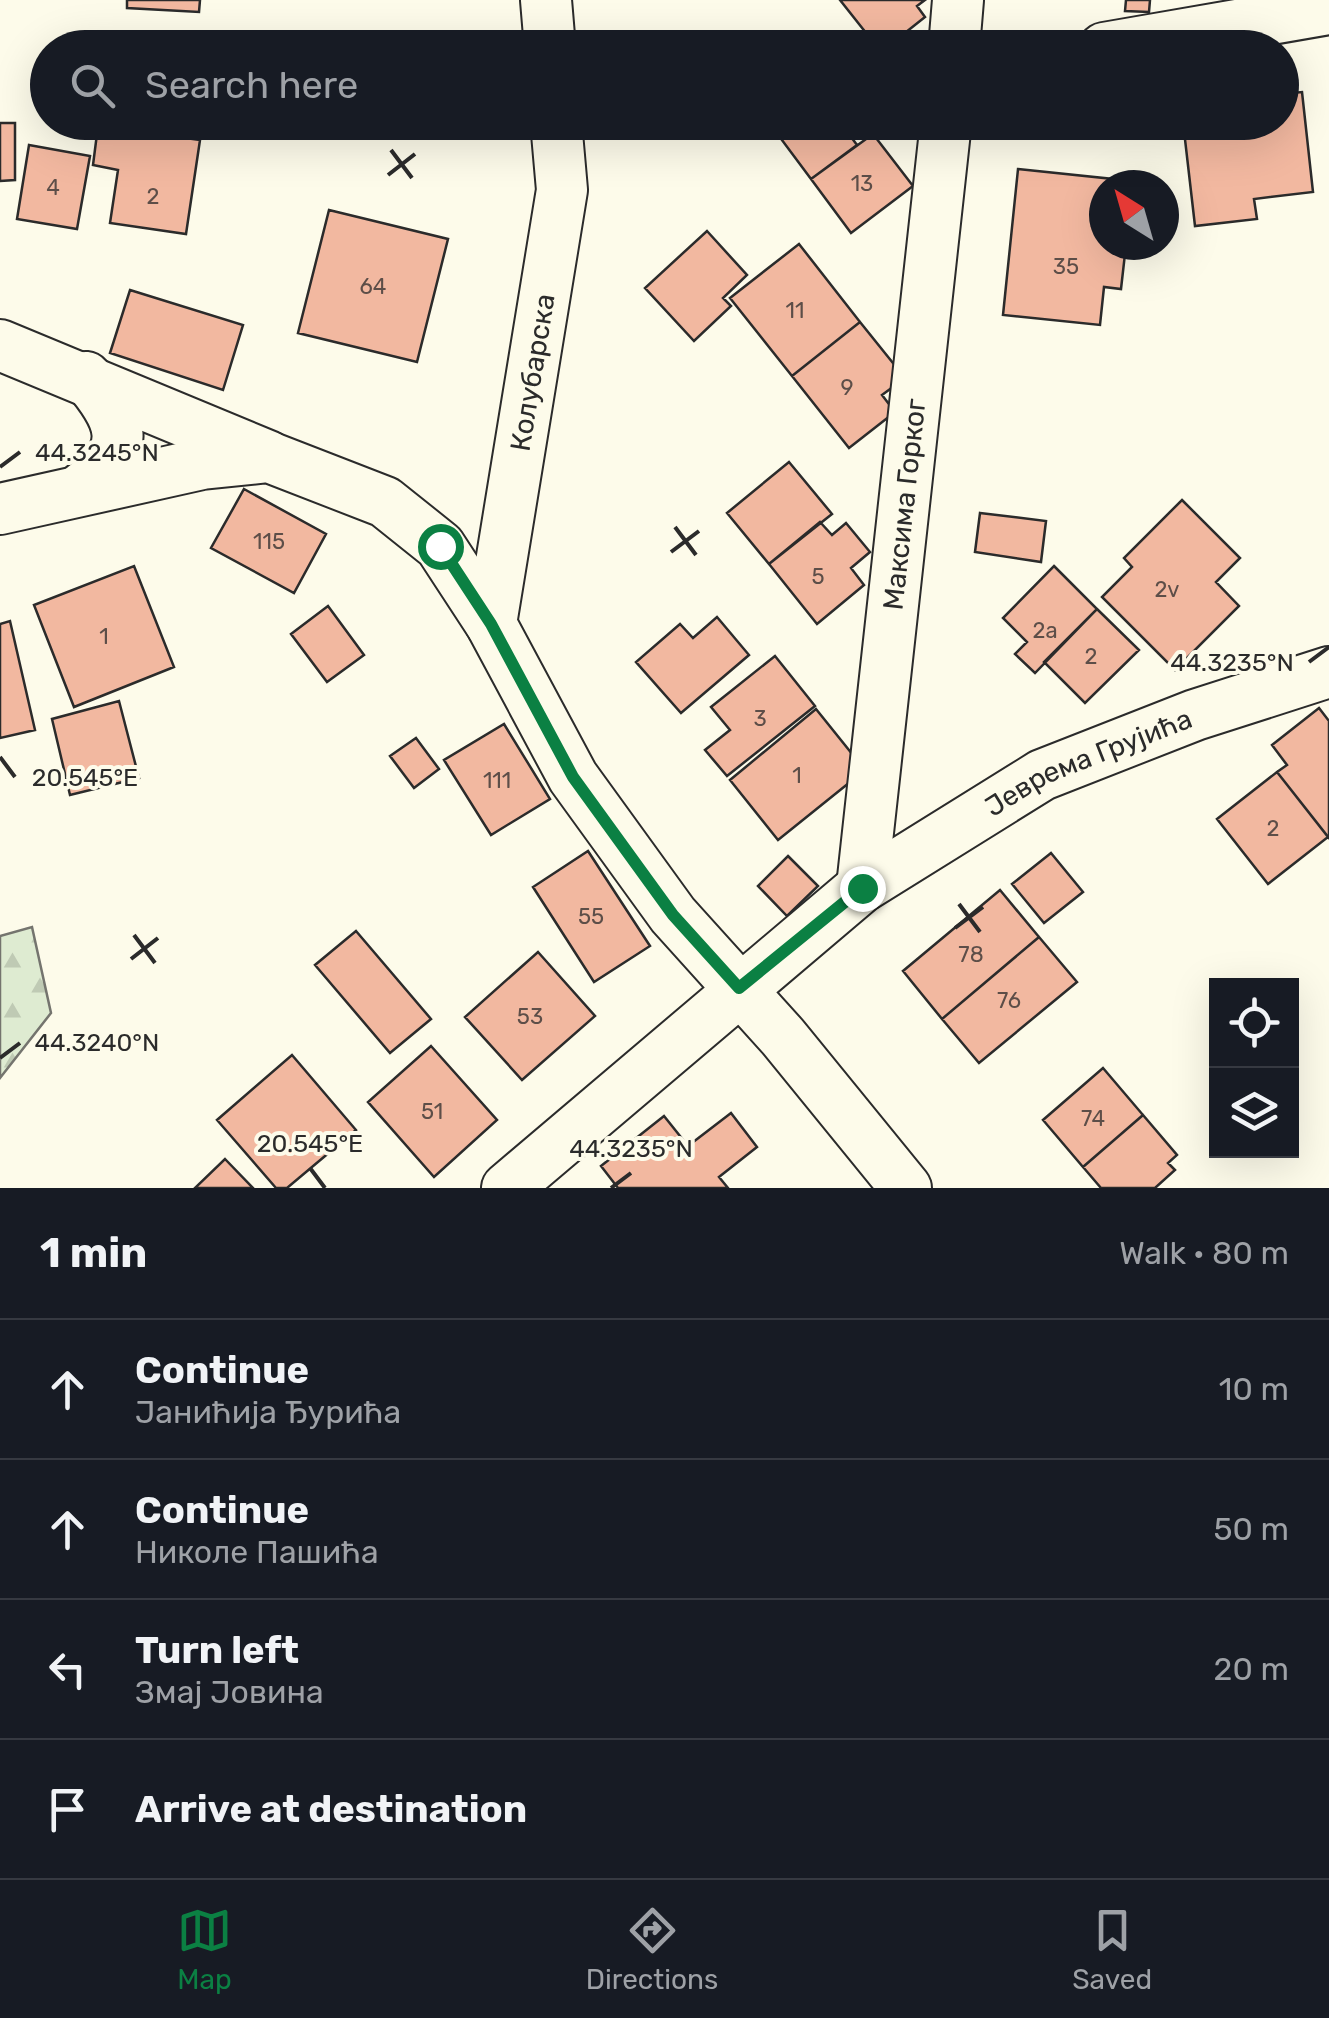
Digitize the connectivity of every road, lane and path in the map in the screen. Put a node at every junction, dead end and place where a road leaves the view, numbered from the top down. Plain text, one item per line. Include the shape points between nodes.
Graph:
1 (546, 0) edge
2 (958, 0) edge
3 (1329, 9) edge
4 (548, 30) edge
5 (956, 30) edge
6 (1208, 30) edge
7 (558, 140) edge
8 (944, 140) edge
9 (0, 345) edge
10 (86, 377) junction
11 (269, 457) junction
12 (83, 487) junction
13 (0, 509) edge
14 (491, 624) junction
15 (1329, 672) edge
16 (862, 888) junction
17 (739, 988) junction
18 (508, 1188) edge
19 (906, 1188) edge

1 - 4 street
2 - 5 street
3 - 6 street
7 - 14 street, Колубарска via 562,190
8 - 16 street, Максима Горког
9 - 10 street
10 - 11 street
10 - 12 street via 115,412 118,446 108,468
11 - 12 street
11 - 14 street via 384,502 440,546
12 - 13 street
14 - 17 street via 573,777 673,915
15 - 16 street, Јеврема Грујића via 1042,774
16 - 17 street, Јеврема Грујића
17 - 18 street, Јеврема Грујића
17 - 19 street

